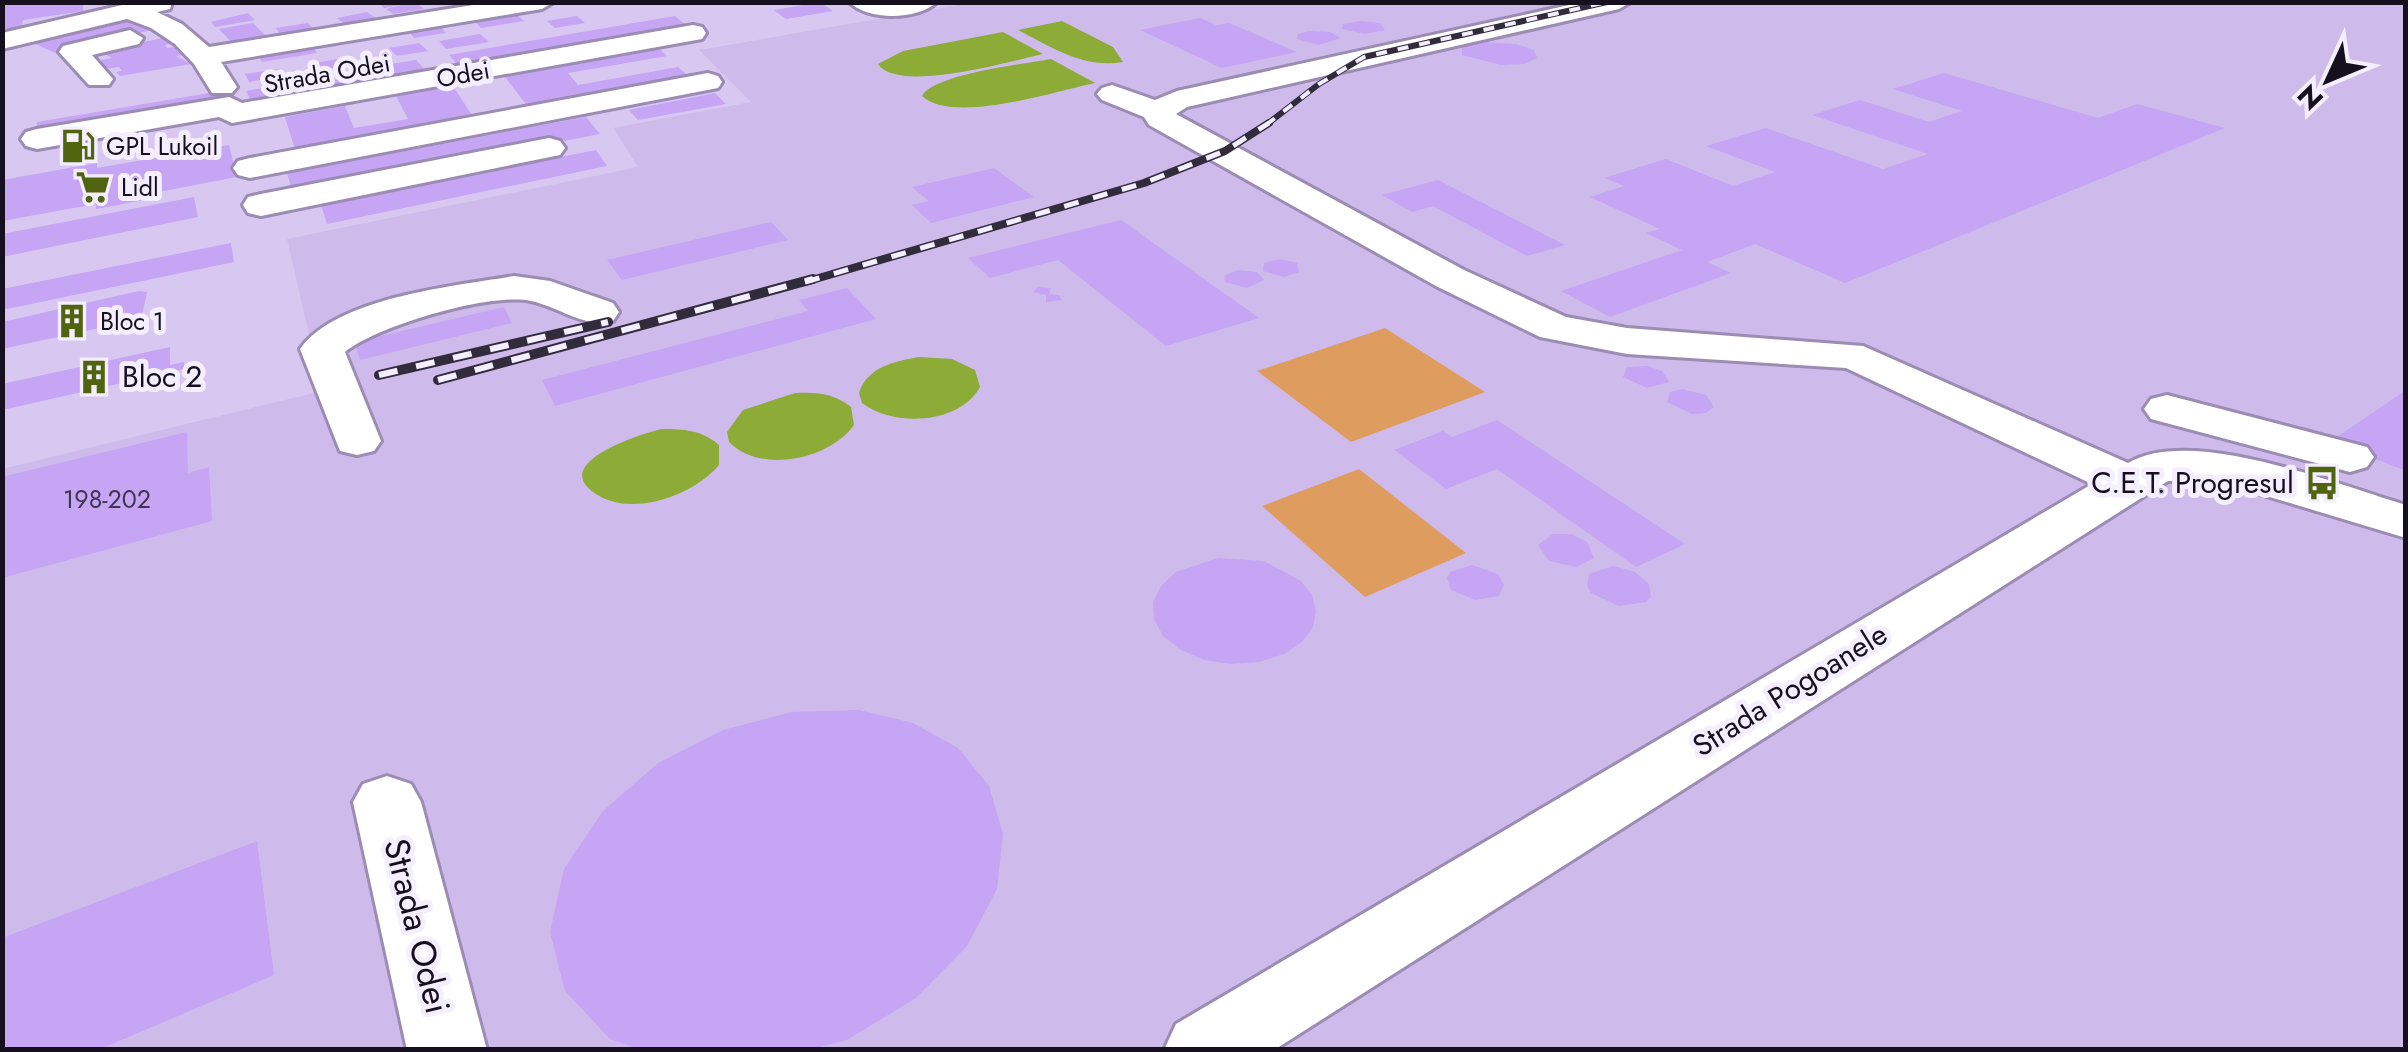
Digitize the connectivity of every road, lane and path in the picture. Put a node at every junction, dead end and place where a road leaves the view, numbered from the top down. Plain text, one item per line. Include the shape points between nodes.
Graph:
1 (542, 2) edge
2 (861, 2) edge
3 (925, 2) edge
4 (1619, 2) edge
5 (479, 7) edge
6 (666, 14) dead end
7 (158, 19) edge
8 (693, 32) dead end
9 (2, 42) edge
10 (204, 56) junction
11 (44, 57) dead end
12 (457, 66) junction
13 (98, 79) dead end
14 (708, 82) dead end
15 (1112, 94) dead end
16 (228, 104) junction
17 (1158, 112) junction
18 (513, 118) junction
19 (37, 139) dead end
20 (582, 142) dead end
21 (250, 168) junction
22 (598, 312) dead end
23 (2168, 410) dead end
24 (357, 441) dead end
25 (2350, 458) dead end
26 (2129, 482) junction
27 (2406, 522) edge
28 (387, 802) dead end
29 (447, 1050) edge
30 (1204, 1050) edge

1 - 5 street
2 - 3 street via 878,9
4 - 17 street via 1177,100
5 - 10 street
6 - 12 street
7 - 9 street
7 - 10 street, Strada Odei
7 - 13 street via 73,52
8 - 12 street, Odei
9 - 11 street
10 - 16 street, Strada Odei
12 - 16 street, Odei
12 - 18 street
14 - 18 street
15 - 17 street
16 - 19 street, Odei
16 - 21 street, Strada Odei
17 - 26 street via 1450,278 1555,328 1627,341 1848,355
18 - 21 street
20 - 21 street, Strada Odei via 266,220
22 - 24 street via 536,289 514,288 362,323 334,337 322,349
23 - 25 street
26 - 27 street, Strada Pogoanele via 2157,466 2220,466
26 - 30 street, Strada Pogoanele
28 - 29 street, Strada Odei

